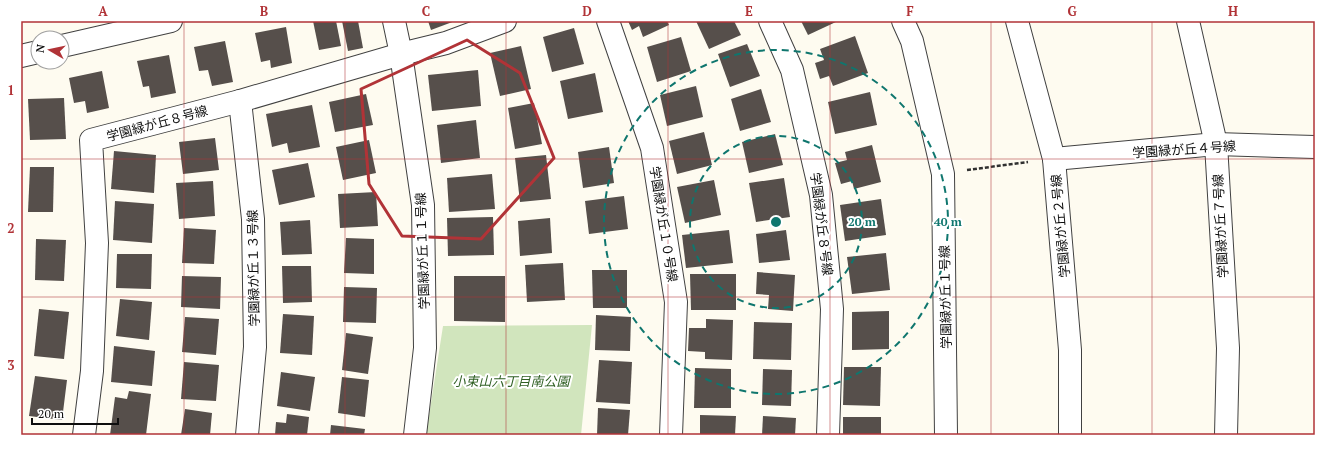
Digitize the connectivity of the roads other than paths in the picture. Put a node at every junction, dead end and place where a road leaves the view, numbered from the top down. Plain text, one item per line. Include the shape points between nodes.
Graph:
1 (171, 21) edge
2 (394, 21) edge
3 (506, 21) edge
4 (608, 21) edge
5 (770, 21) edge
6 (903, 21) edge
7 (1017, 21) edge
8 (1188, 21) edge
9 (70, 44) edge
10 (401, 54) junction
11 (240, 101) junction
12 (1216, 144) junction
13 (1315, 147) edge
14 (1054, 159) junction
15 (84, 435) edge
16 (247, 435) edge
17 (415, 435) edge
18 (671, 435) edge
19 (828, 435) edge
20 (946, 435) edge
21 (1070, 435) edge
22 (1226, 435) edge

1 - 9 street
2 - 10 street, 学園緑が丘１１号線
3 - 10 street, 学園緑が丘８号線 via 446,43
4 - 18 street, 学園緑が丘１０号線 via 652,148 676,302
5 - 19 street, 学園緑が丘８号線 via 792,70 821,195 832,309
6 - 20 street, 学園緑が丘１号線 via 912,40 943,174
7 - 14 street, 学園緑が丘２号線
8 - 12 street, 学園緑が丘７号線
10 - 11 street, 学園緑が丘８号線
10 - 17 street, 学園緑が丘１１号線 via 423,205 424,348
11 - 15 street, 学園緑が丘８号線 via 91,140 97,243 92,371
11 - 16 street, 学園緑が丘１３号線 via 253,219 255,347
12 - 13 street, 学園緑が丘４号線
12 - 14 street, 学園緑が丘４号線
12 - 22 street, 学園緑が丘７号線 via 1228,348
14 - 21 street, 学園緑が丘２号線 via 1070,350

